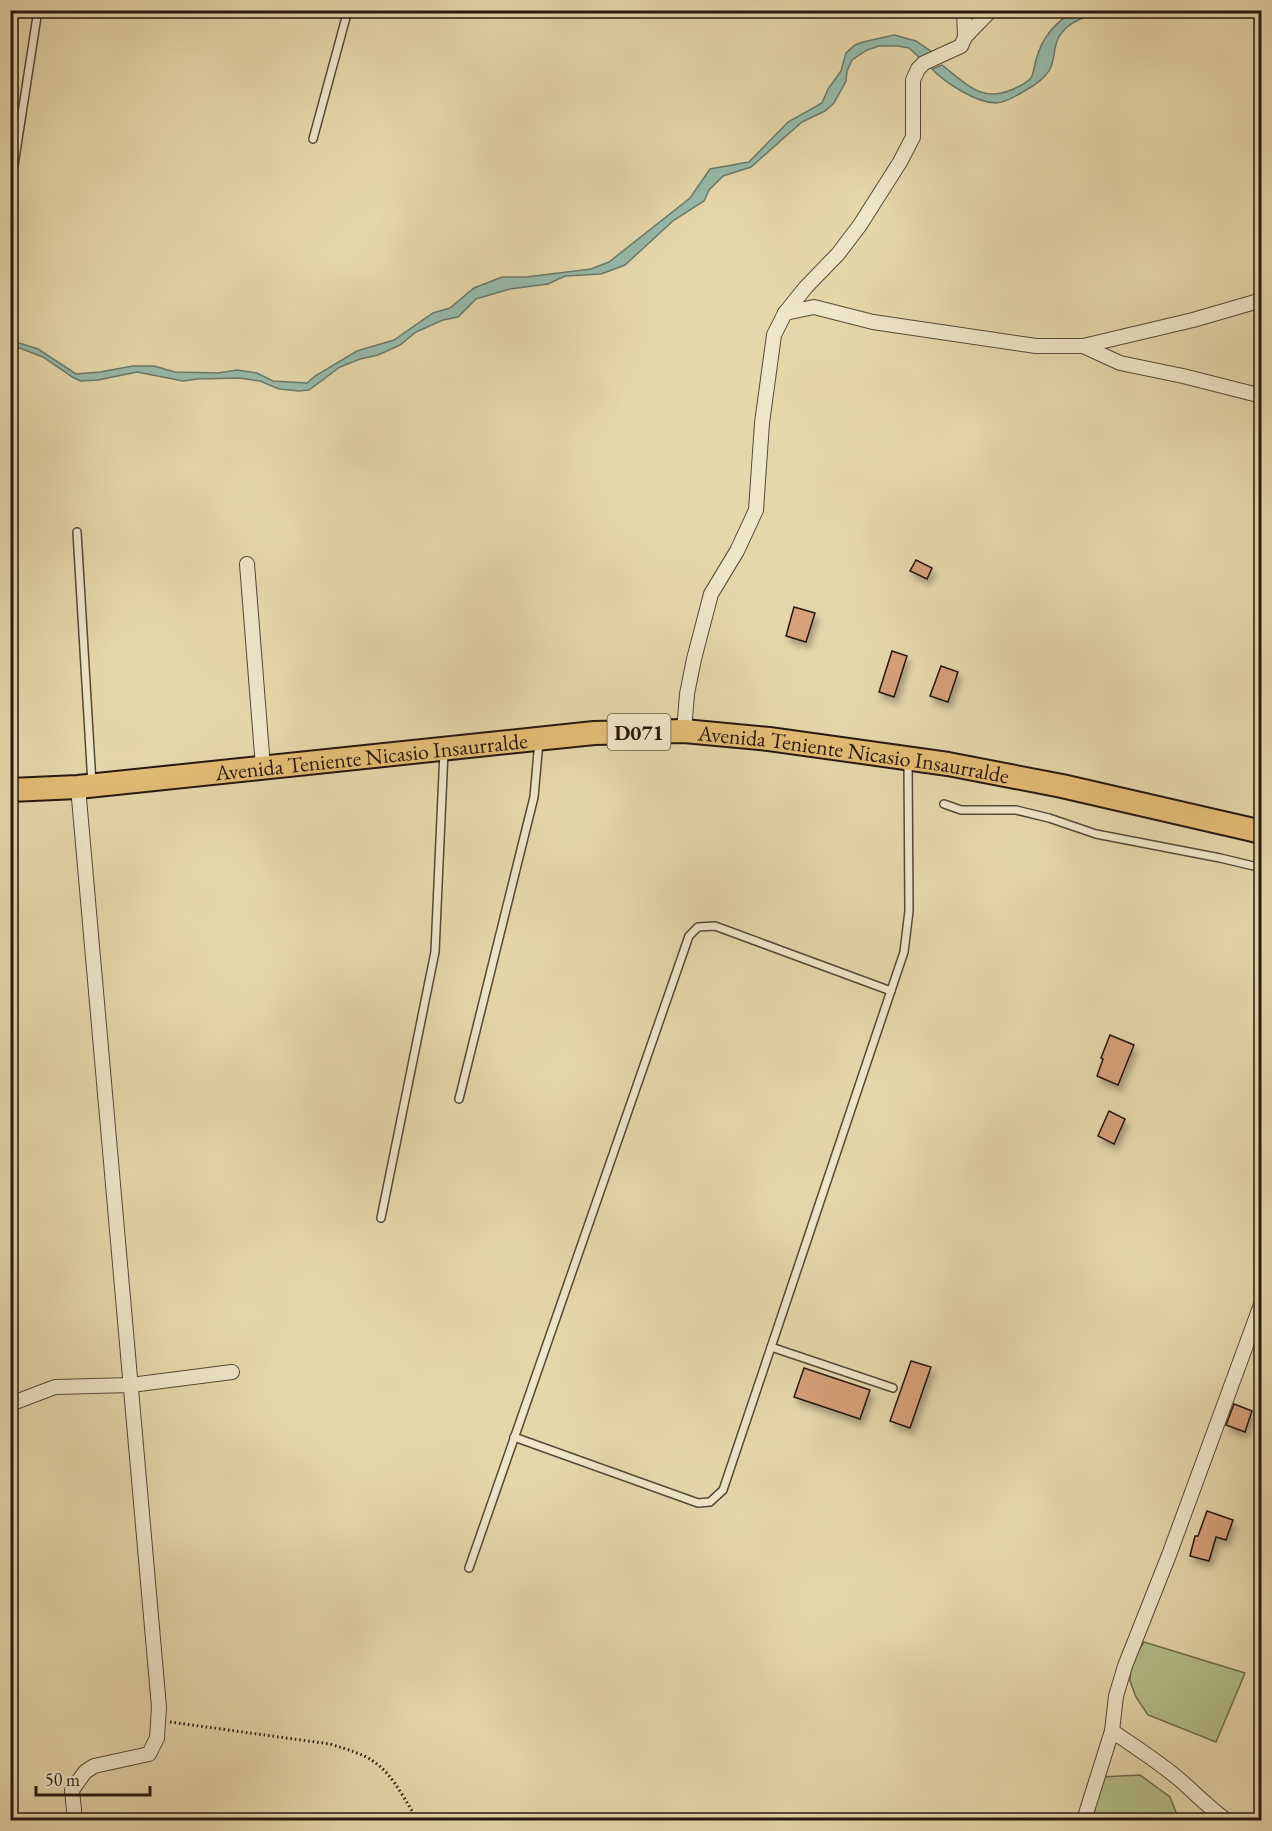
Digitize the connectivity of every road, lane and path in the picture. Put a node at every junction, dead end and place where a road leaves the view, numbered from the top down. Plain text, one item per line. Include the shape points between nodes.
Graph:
1 (38, 10) edge
2 (348, 10) edge
3 (964, 10) edge
4 (991, 10) edge
5 (965, 37) junction
6 (313, 139) dead end
7 (10, 191) edge
8 (1262, 300) edge
9 (785, 313) junction
10 (1083, 346) junction
11 (1262, 396) edge
12 (77, 532) dead end
13 (247, 564) dead end
14 (684, 731) junction
15 (539, 738) junction
16 (445, 748) junction
17 (908, 758) junction
18 (263, 767) junction
19 (85, 786) junction
20 (10, 790) edge
21 (944, 804) dead end
22 (1262, 832) edge
23 (1262, 868) edge
24 (891, 991) junction
25 (459, 1099) dead end
26 (381, 1218) dead end
27 (1262, 1302) edge
28 (771, 1347) junction
29 (232, 1372) dead end
30 (131, 1385) junction
31 (892, 1388) dead end
32 (10, 1404) edge
33 (514, 1437) junction
34 (469, 1568) dead end
35 (158, 1720) junction
36 (1112, 1731) junction
37 (75, 1821) edge
38 (417, 1821) edge
39 (1084, 1821) edge
40 (1226, 1821) edge

1 - 7 lane
2 - 6 lane
3 - 5 street
4 - 5 street
5 - 9 street via 961,46 918,69 913,80 913,137 900,162 838,254
8 - 10 street
9 - 10 street via 814,307 873,322 1036,346
9 - 14 street via 774,335 766,382 756,510 711,594 687,694
10 - 11 street via 1120,363
12 - 19 lane
13 - 18 street
14 - 15 main road, Avenida Teniente Nicasio Insaurralde / D071
14 - 17 main road, Avenida Teniente Nicasio Insaurralde / D071
15 - 16 main road, Avenida Teniente Nicasio Insaurralde / D071
15 - 25 lane via 534,797
16 - 18 main road, Avenida Teniente Nicasio Insaurralde / D071
16 - 26 lane via 435,952
17 - 22 main road, Avenida Teniente Nicasio Insaurralde / D071 via 1062,786
17 - 24 lane via 909,911 904,952
18 - 19 main road, Avenida Teniente Nicasio Insaurralde / D071
19 - 20 main road, Avenida Teniente Nicasio Insaurralde / D071
19 - 30 street
21 - 23 lane via 969,811 1016,810 1096,834
24 - 28 lane
24 - 33 lane via 715,926 698,927 689,936
27 - 36 street via 1125,1666
28 - 31 lane
28 - 33 lane via 723,1490 710,1502 698,1503
29 - 30 street
30 - 32 street via 55,1388
30 - 35 street
33 - 34 lane
35 - 37 street via 157,1738 149,1754 94,1766 85,1772 72,1790
35 - 38 path via 330,1744 351,1751 390,1774
36 - 39 street
36 - 40 street via 1157,1762

